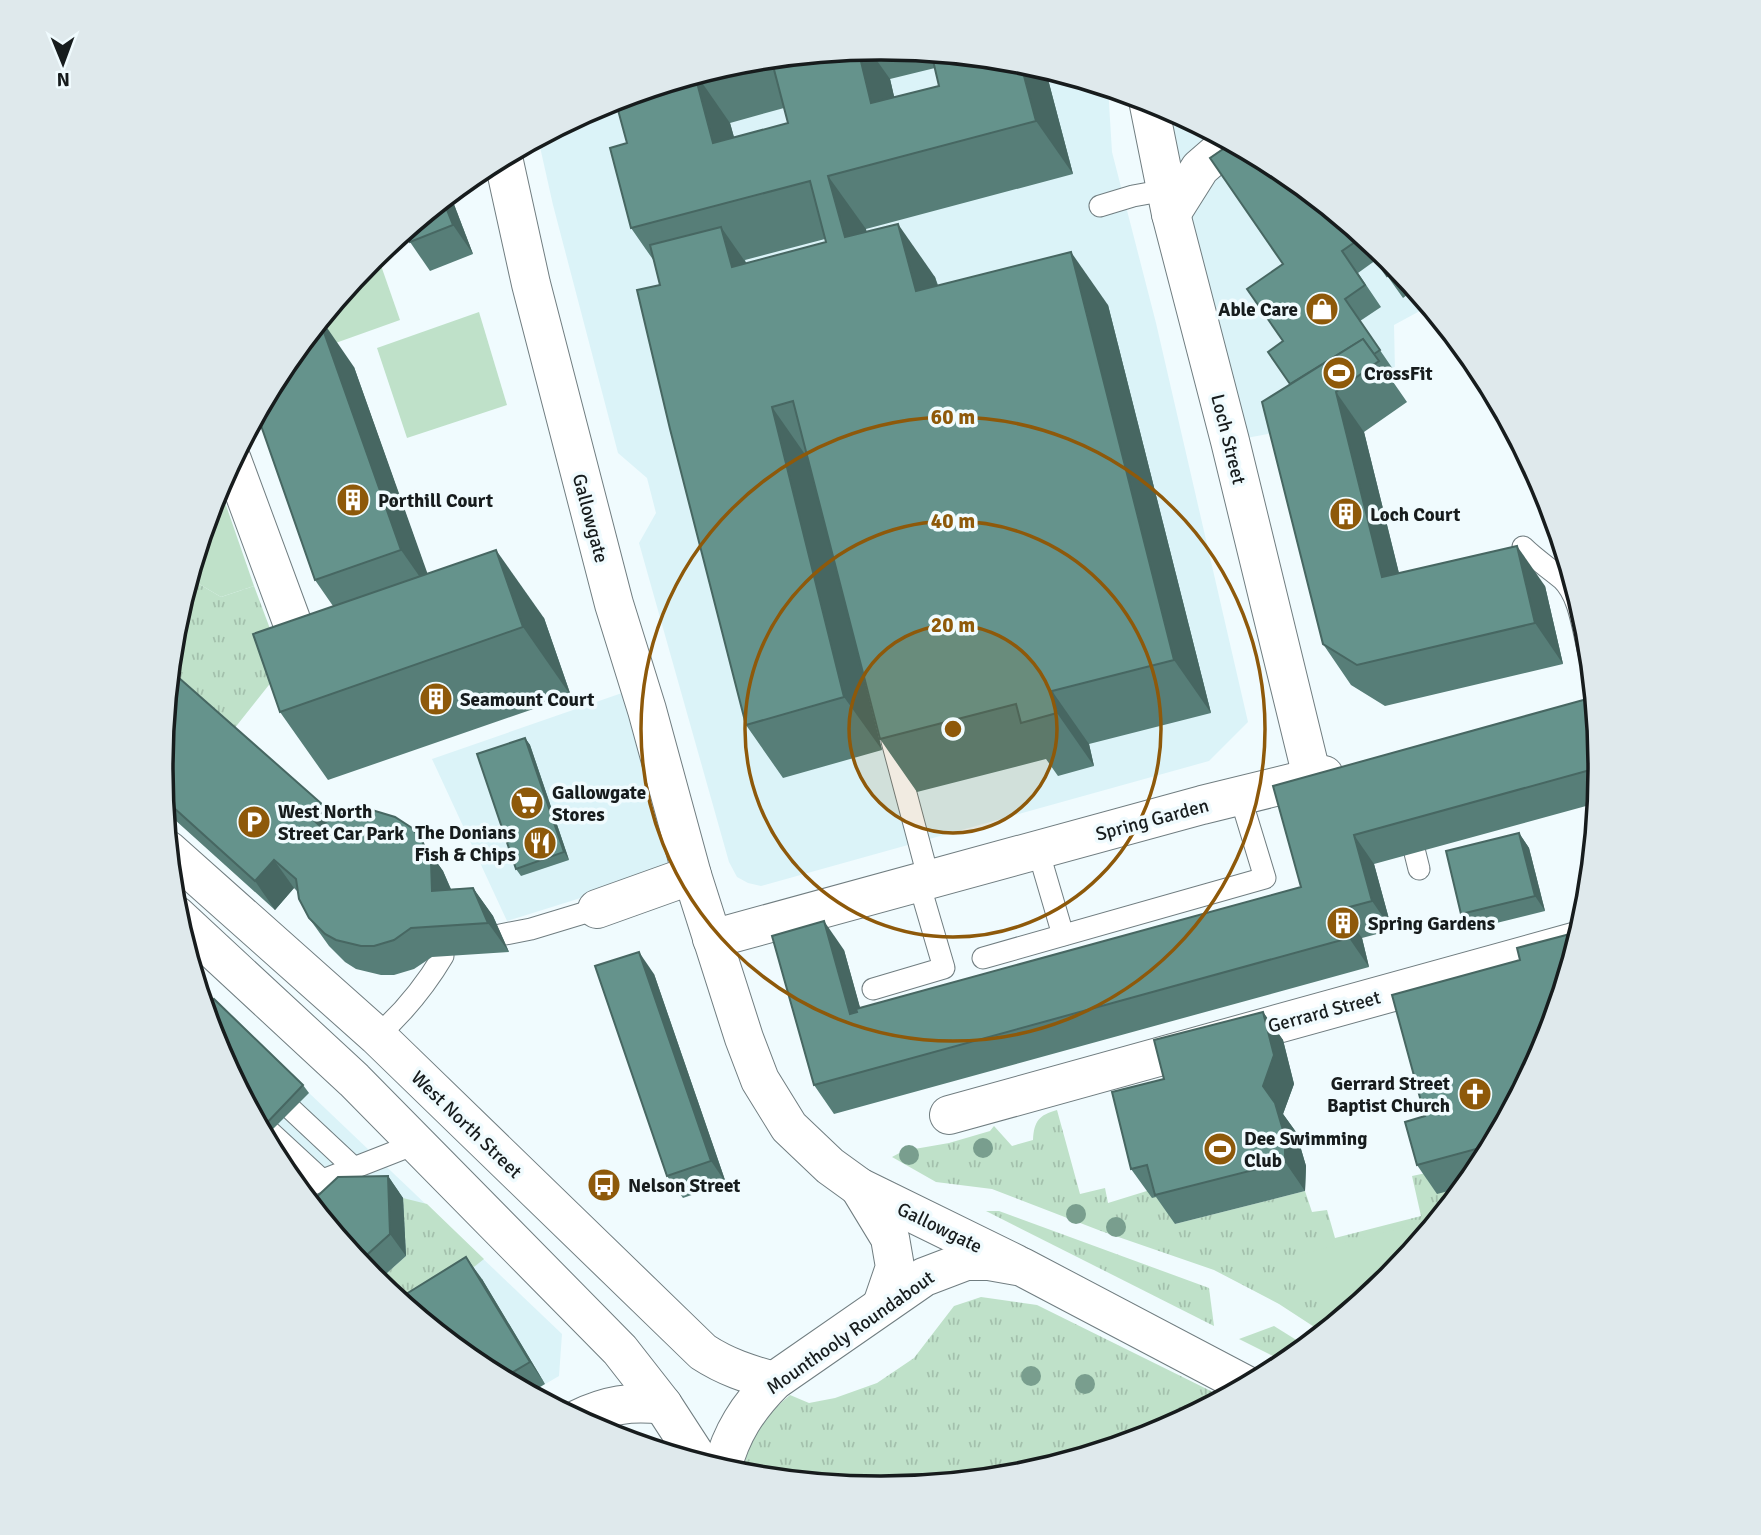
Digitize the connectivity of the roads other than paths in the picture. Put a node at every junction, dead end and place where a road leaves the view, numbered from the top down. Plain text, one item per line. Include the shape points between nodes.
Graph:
1 (1151, 113) edge
2 (1223, 148) edge
3 (505, 167) edge
4 (1169, 202) junction
5 (1100, 206) dead end
6 (237, 473) edge
7 (1523, 547) dead end
8 (1563, 580) edge
9 (296, 633) edge
10 (886, 717) edge
11 (1363, 765) edge
12 (1312, 778) junction
13 (1240, 796) junction
14 (1038, 850) junction
15 (179, 860) edge
16 (692, 875) junction
17 (924, 881) junction
18 (225, 900) junction
19 (597, 909) joint
20 (191, 925) edge
21 (500, 935) dead end
22 (1063, 935) junction
23 (193, 937) edge
24 (712, 939) junction
25 (1565, 945) edge
26 (443, 956) edge
27 (983, 958) dead end
28 (873, 989) dead end
29 (377, 1037) junction
30 (292, 1110) dead end
31 (949, 1115) dead end
32 (279, 1141) edge
33 (415, 1144) junction
34 (354, 1168) junction
35 (322, 1181) junction
36 (309, 1185) edge
37 (859, 1187) junction
38 (1021, 1267) junction
39 (882, 1305) junction
40 (1236, 1380) edge
41 (774, 1381) junction
42 (663, 1405) junction
43 (591, 1413) edge
44 (692, 1449) edge
45 (726, 1458) edge

1 - 4 street, Loch Street
2 - 4 street
3 - 16 street, Gallowgate via 589,512
4 - 5 lane
4 - 12 street, Loch Street
6 - 9 street
7 - 8 lane
10 - 17 lane
11 - 12 street, Spring Garden
12 - 13 street, Spring Garden
13 - 14 street, Spring Garden
13 - 22 lane via 1265,878
14 - 17 street, Spring Garden
14 - 22 lane
15 - 18 street, West North Street
16 - 19 street
16 - 24 street, Gallowgate
17 - 24 street, Spring Garden
17 - 28 lane via 944,968
18 - 20 lane
18 - 29 street, West North Street
19 - 21 lane
22 - 27 lane
23 - 33 street via 354,1080
24 - 37 street, Gallowgate via 752,1059 775,1106 808,1147
25 - 31 street, Gerrard Street
26 - 29 lane via 404,1012
29 - 41 street, West North Street via 704,1352 723,1365
30 - 34 lane
32 - 35 lane
33 - 34 lane
33 - 42 street via 620,1350
34 - 35 lane
35 - 36 lane
37 - 38 street, Gallowgate
37 - 39 street, Gallowgate via 890,1238 895,1267
38 - 39 street, Mounthooly Roundabout via 966,1261 924,1277
38 - 40 street, Mounthooly Roundabout
39 - 41 street, Mounthooly Roundabout
41 - 45 street, Mounthooly Roundabout via 745,1413
42 - 43 street via 613,1404
42 - 44 street

